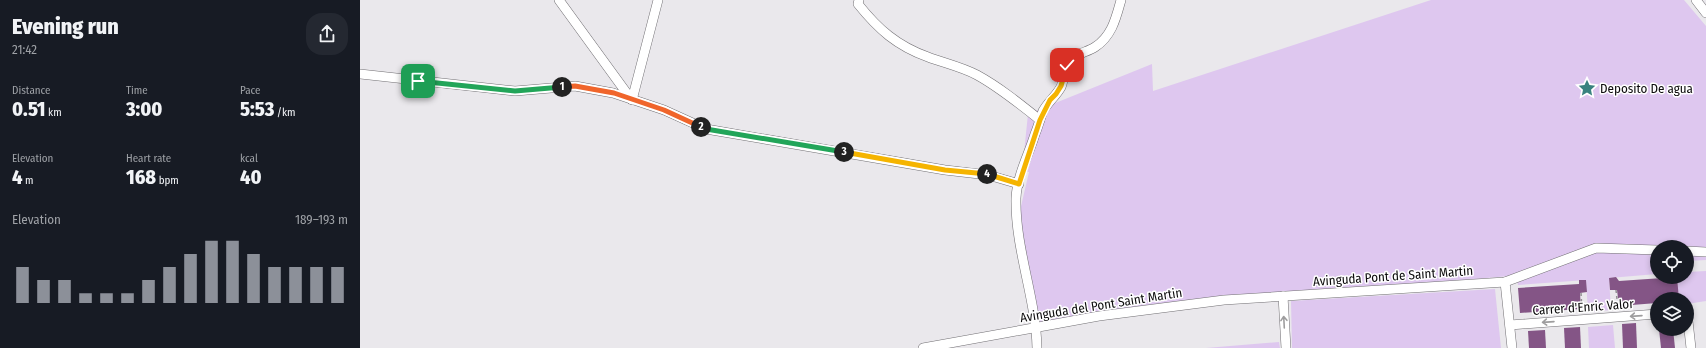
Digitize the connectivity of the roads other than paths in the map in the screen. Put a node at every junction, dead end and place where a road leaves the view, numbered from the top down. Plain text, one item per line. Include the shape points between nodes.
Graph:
1 (558, 0) edge
2 (658, 0) edge
3 (1121, 0) edge
4 (1696, 0) edge
5 (859, 2) edge
6 (1706, 13) edge
7 (360, 74) edge
8 (632, 100) junction
9 (1040, 120) junction
10 (1019, 184) junction
11 (1650, 250) edge
12 (1694, 251) edge
13 (1706, 252) edge
14 (1505, 282) junction
15 (1283, 296) junction
16 (1650, 315) edge
17 (1510, 325) junction
18 (1037, 327) junction
19 (1690, 336) edge
20 (923, 348) edge
21 (1037, 348) edge
22 (1286, 348) edge
23 (1512, 348) edge
24 (1691, 348) edge

1 - 8 street
2 - 8 street
3 - 9 street via 1109,33 1095,47 1072,57 1061,86 1050,100
4 - 6 street
5 - 9 street via 879,29 891,38 926,56 977,75
7 - 8 street via 515,91 575,86 614,93
8 - 10 street via 664,110 706,129 945,170 988,174
9 - 10 street
10 - 18 street via 1016,197 1018,219
11 - 14 street, Avinguda Pont de Saint Martin via 1596,248
12 - 13 street
14 - 15 street, Avinguda Pont de Saint Martin
14 - 17 street
15 - 18 street, Avinguda del Pont Saint Martin via 1224,300 1099,316
22 -> 15 street
16 -> 17 street, Carrer d'Enric Valor via 1618,317 1601,322 1583,320
17 - 23 street
18 - 20 street, Avinguda del Pont Saint Martin
18 - 21 street
19 - 24 street

